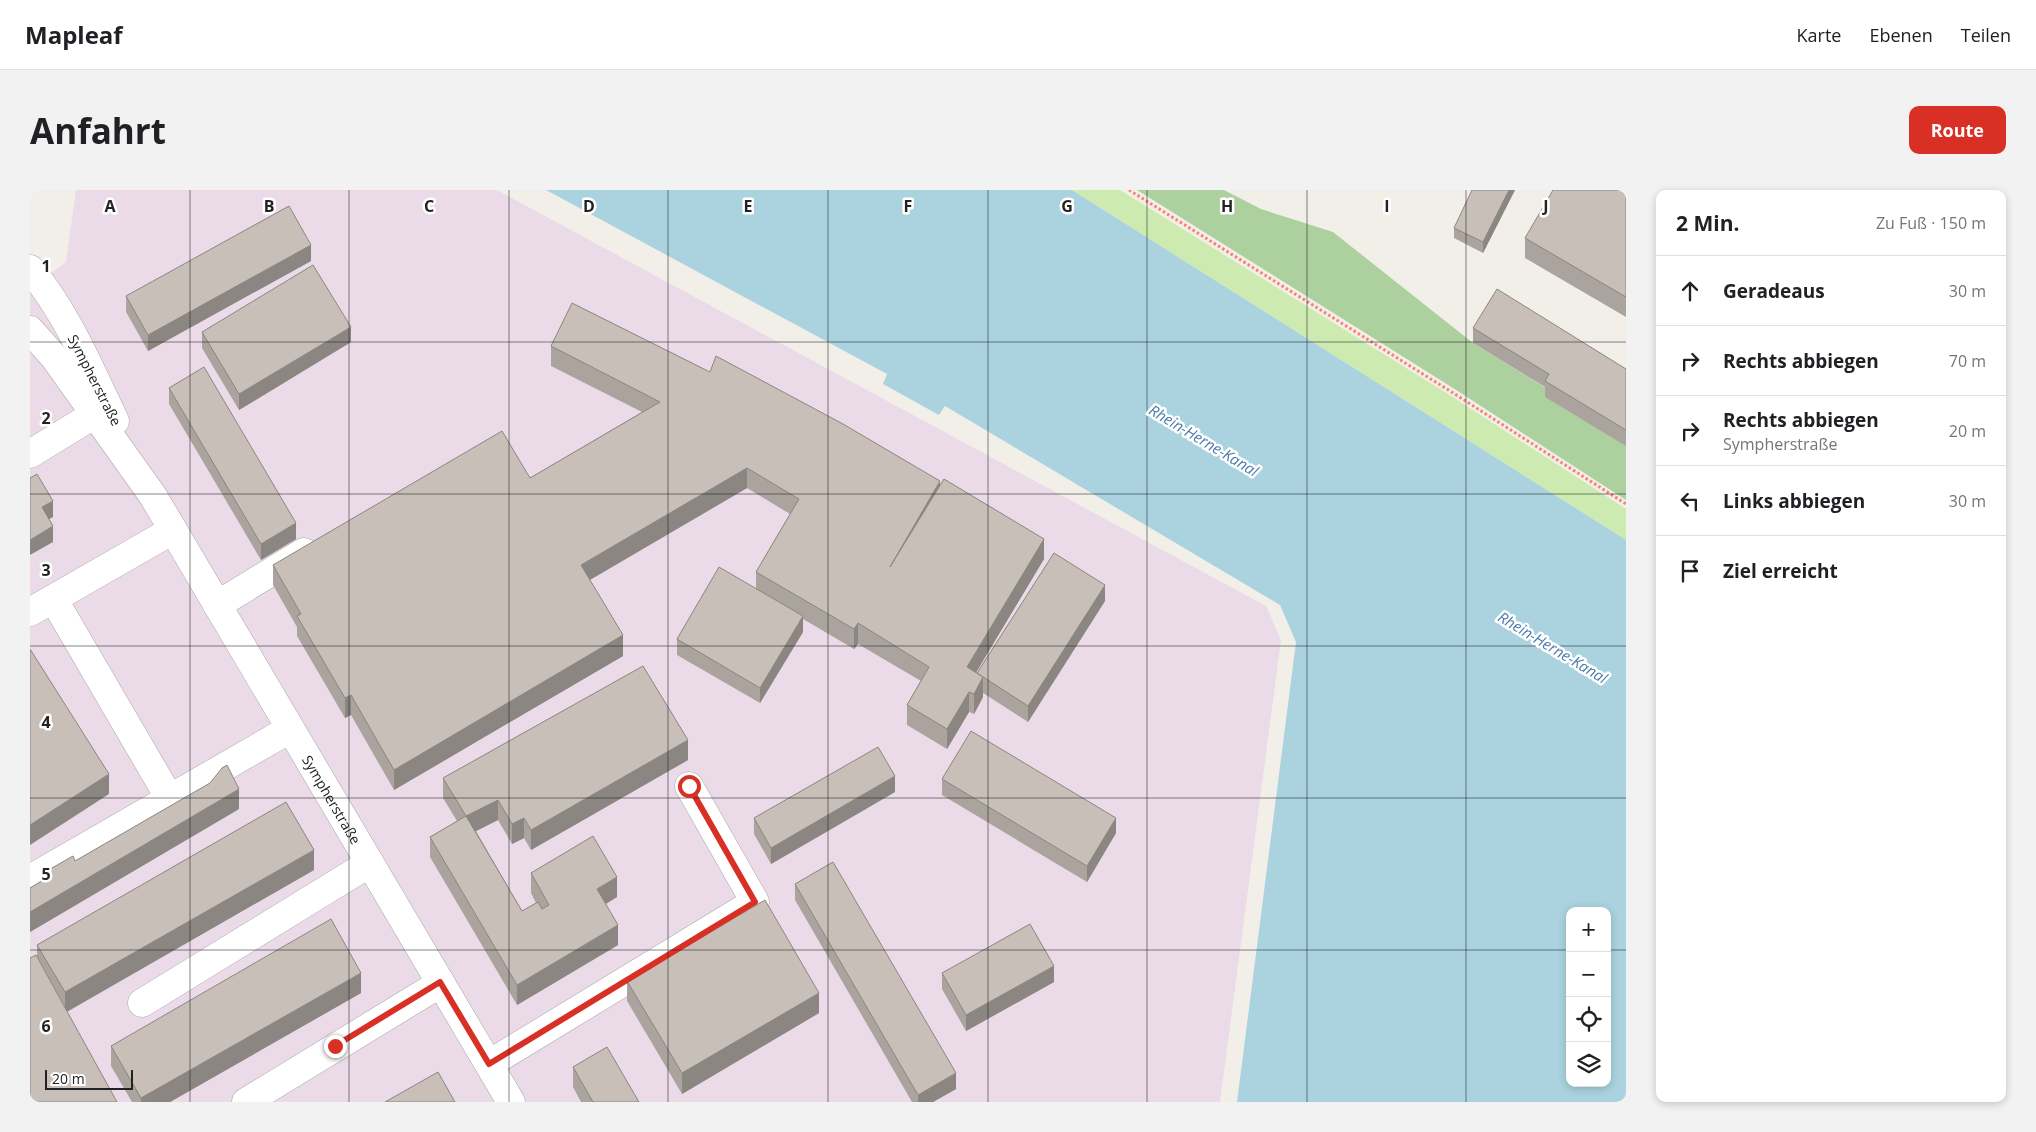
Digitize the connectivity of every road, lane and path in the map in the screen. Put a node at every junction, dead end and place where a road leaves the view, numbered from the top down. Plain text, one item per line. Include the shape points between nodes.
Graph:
1 (1129, 190) edge
2 (30, 269) edge
3 (30, 330) edge
4 (94, 414) junction
5 (30, 454) edge
6 (153, 496) junction
7 (1626, 504) edge
8 (173, 530) junction
9 (327, 538) edge
10 (54, 600) junction
11 (217, 605) junction
12 (30, 612) edge
13 (290, 728) junction
14 (689, 786) dead end
15 (170, 799) junction
16 (370, 863) junction
17 (30, 879) edge
18 (440, 982) junction
19 (142, 1003) dead end
20 (489, 1064) junction
21 (246, 1102) edge
22 (511, 1102) edge

1 - 7 path
2 - 6 street, Sympherstraße via 46,288 75,338
3 - 4 street, Sympherstraße via 54,357
4 - 5 street
4 - 6 street, Sympherstraße
6 - 8 street, Sympherstraße
8 - 10 street
8 - 11 street, Sympherstraße
9 - 11 street
10 - 12 street
10 - 15 street
11 - 13 street, Sympherstraße
13 - 15 street
13 - 16 street, Sympherstraße
14 - 20 street via 755,902
15 - 17 street
16 - 18 street, Sympherstraße
16 - 19 street
18 - 20 street, Sympherstraße
18 - 21 street
20 - 22 street, Sympherstraße

